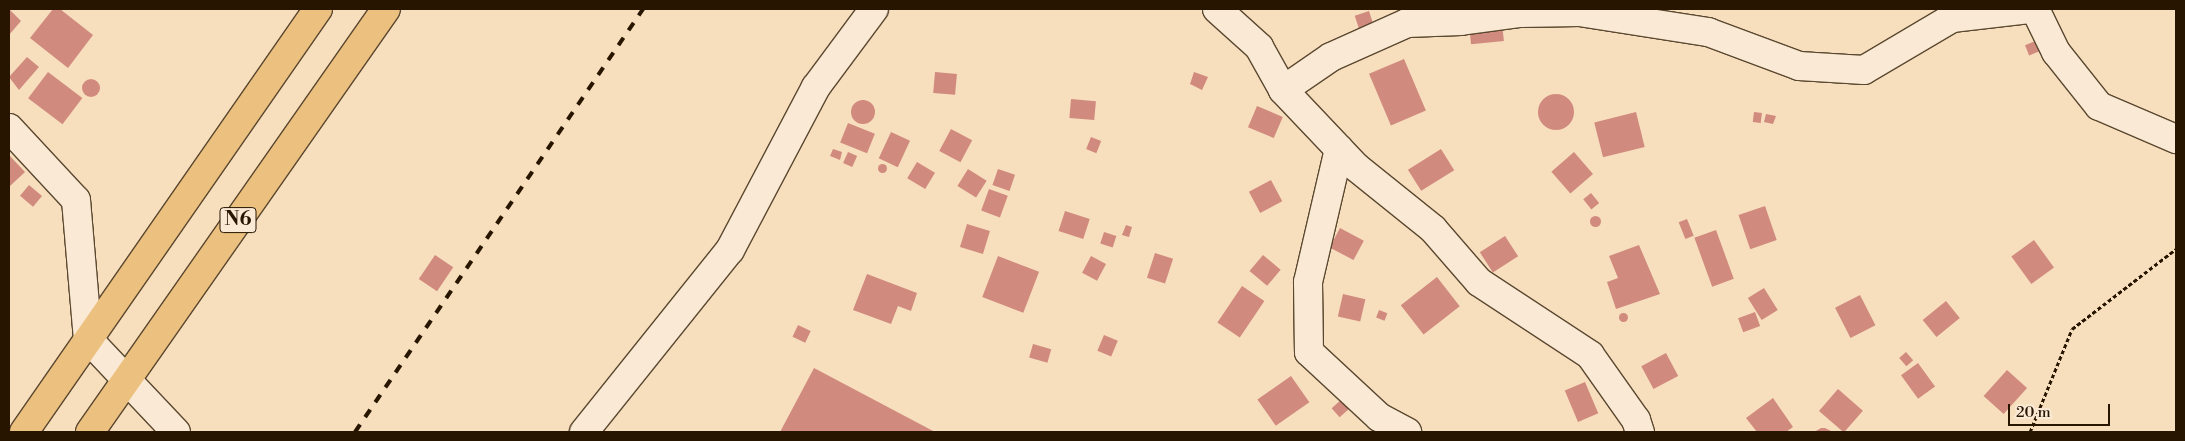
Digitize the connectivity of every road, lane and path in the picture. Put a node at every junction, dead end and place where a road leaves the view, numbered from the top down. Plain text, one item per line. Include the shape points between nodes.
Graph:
1 (318, 9) edge
2 (386, 9) edge
3 (874, 9) edge
4 (1216, 9) edge
5 (2031, 9) edge
6 (2035, 9) edge
7 (1283, 90) junction
8 (9, 128) edge
9 (2176, 139) edge
10 (1339, 149) junction
11 (2176, 249) edge
12 (88, 339) junction
13 (125, 382) junction
14 (24, 432) edge
15 (90, 432) edge
16 (176, 432) edge
17 (584, 432) edge
18 (1407, 432) edge
19 (1640, 432) edge
20 (2030, 432) edge

1 - 12 highway, N6
2 - 13 highway, N6
3 - 17 street via 816,87 730,250
4 - 7 street via 1259,47
5 - 7 street via 1952,18 1864,70 1799,66 1708,32 1579,12 1520,13 1461,21 1407,23 1332,57
6 - 9 street via 2056,52 2099,106
7 - 10 street
8 - 12 street via 76,200
10 - 18 street via 1308,282 1309,352 1379,417
10 - 19 street via 1356,167 1433,229 1479,282 1590,355 1636,420
11 - 20 path via 2072,329
12 - 13 street
12 - 14 highway, N6
13 - 15 highway, N6
13 - 16 street

